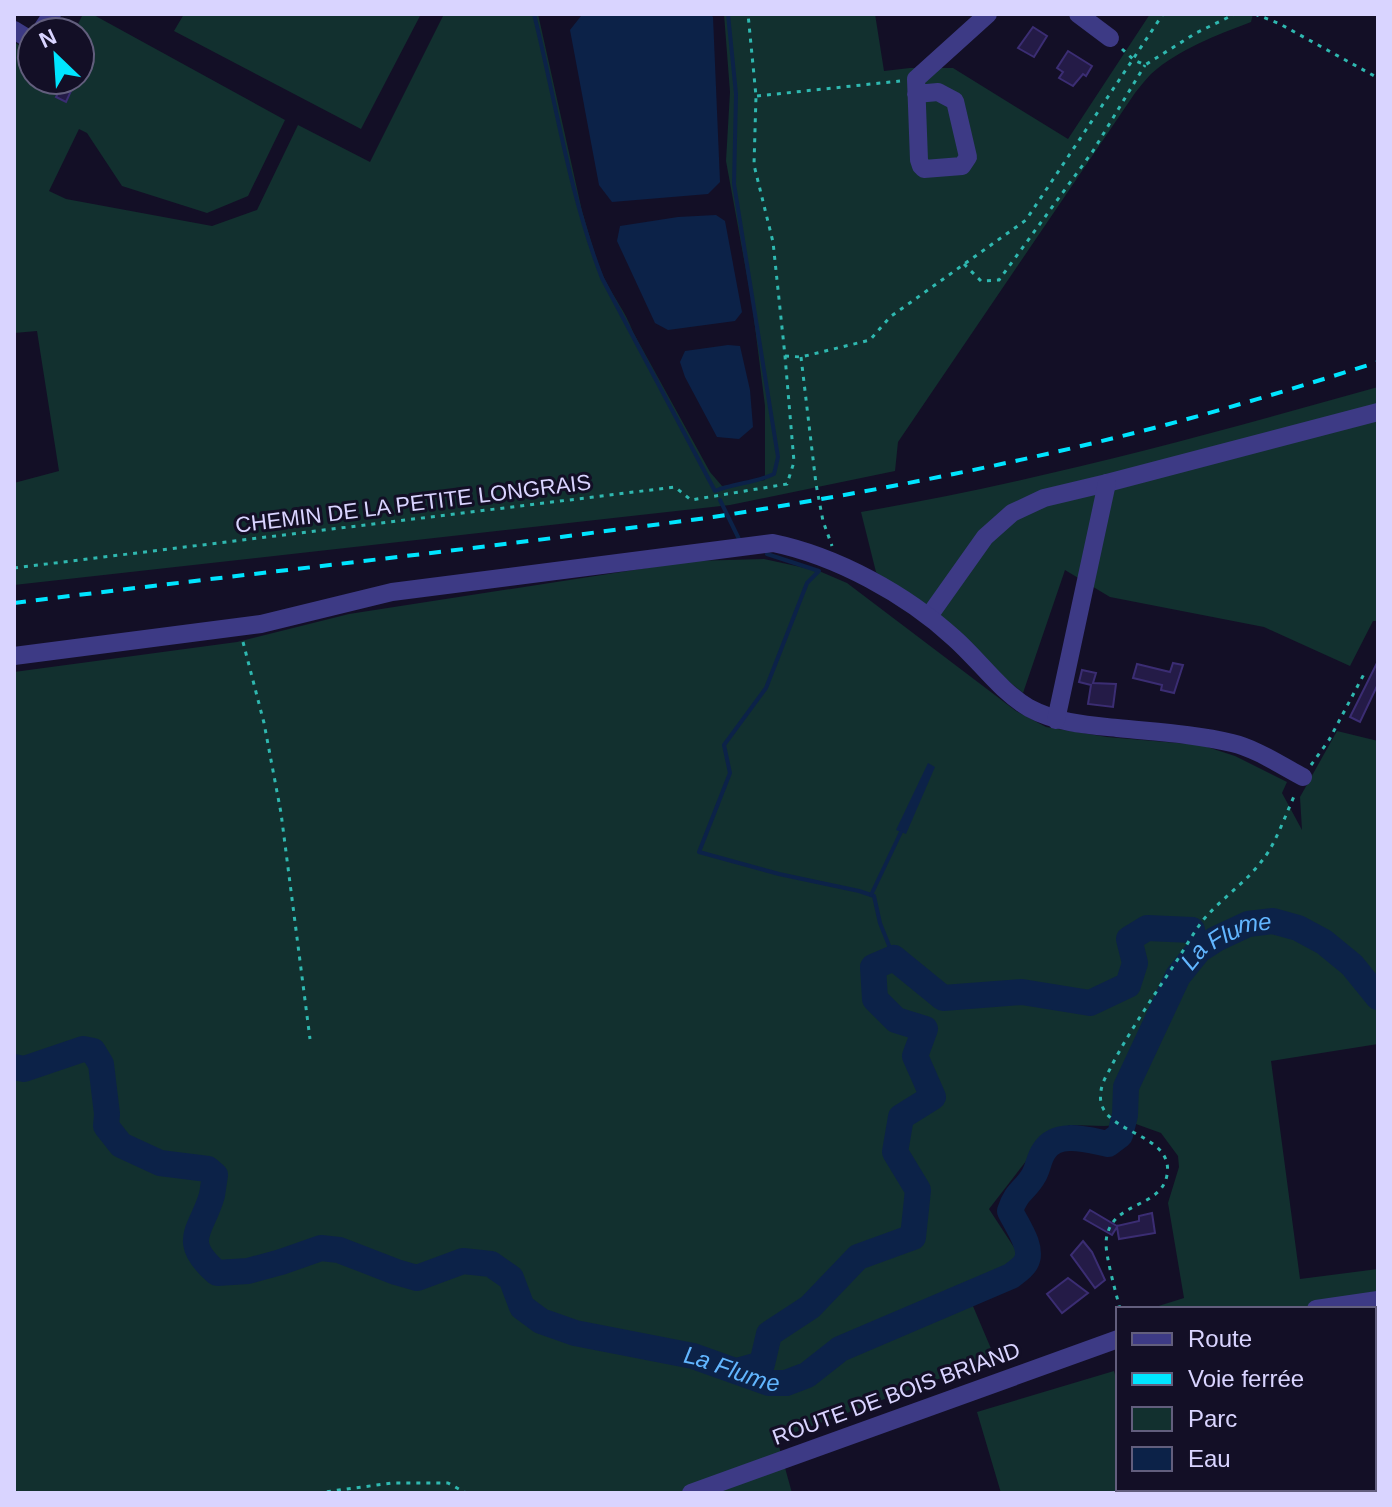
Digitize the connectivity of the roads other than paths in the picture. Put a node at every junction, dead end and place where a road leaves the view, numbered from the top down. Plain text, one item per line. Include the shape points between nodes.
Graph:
1 (988, 14) edge
2 (1078, 14) edge
3 (1110, 38) dead end
4 (916, 86) road end
5 (1378, 412) edge
6 (1107, 483) junction
7 (929, 616) junction
8 (14, 656) edge
9 (1056, 720) junction
10 (1303, 777) road end
11 (1378, 1300) edge
12 (1330, 1307) edge
13 (1116, 1340) edge
14 (691, 1493) edge

1 - 4 street
2 - 3 street
5 - 6 street
6 - 7 street via 1044,498 1012,513 985,537
6 - 9 street
7 - 8 street via 834,562 773,543 392,592 261,624
7 - 9 street via 1003,687
9 - 10 street via 1233,743
11 - 12 street
13 - 14 street, ROUTE DE BOIS BRIAND

